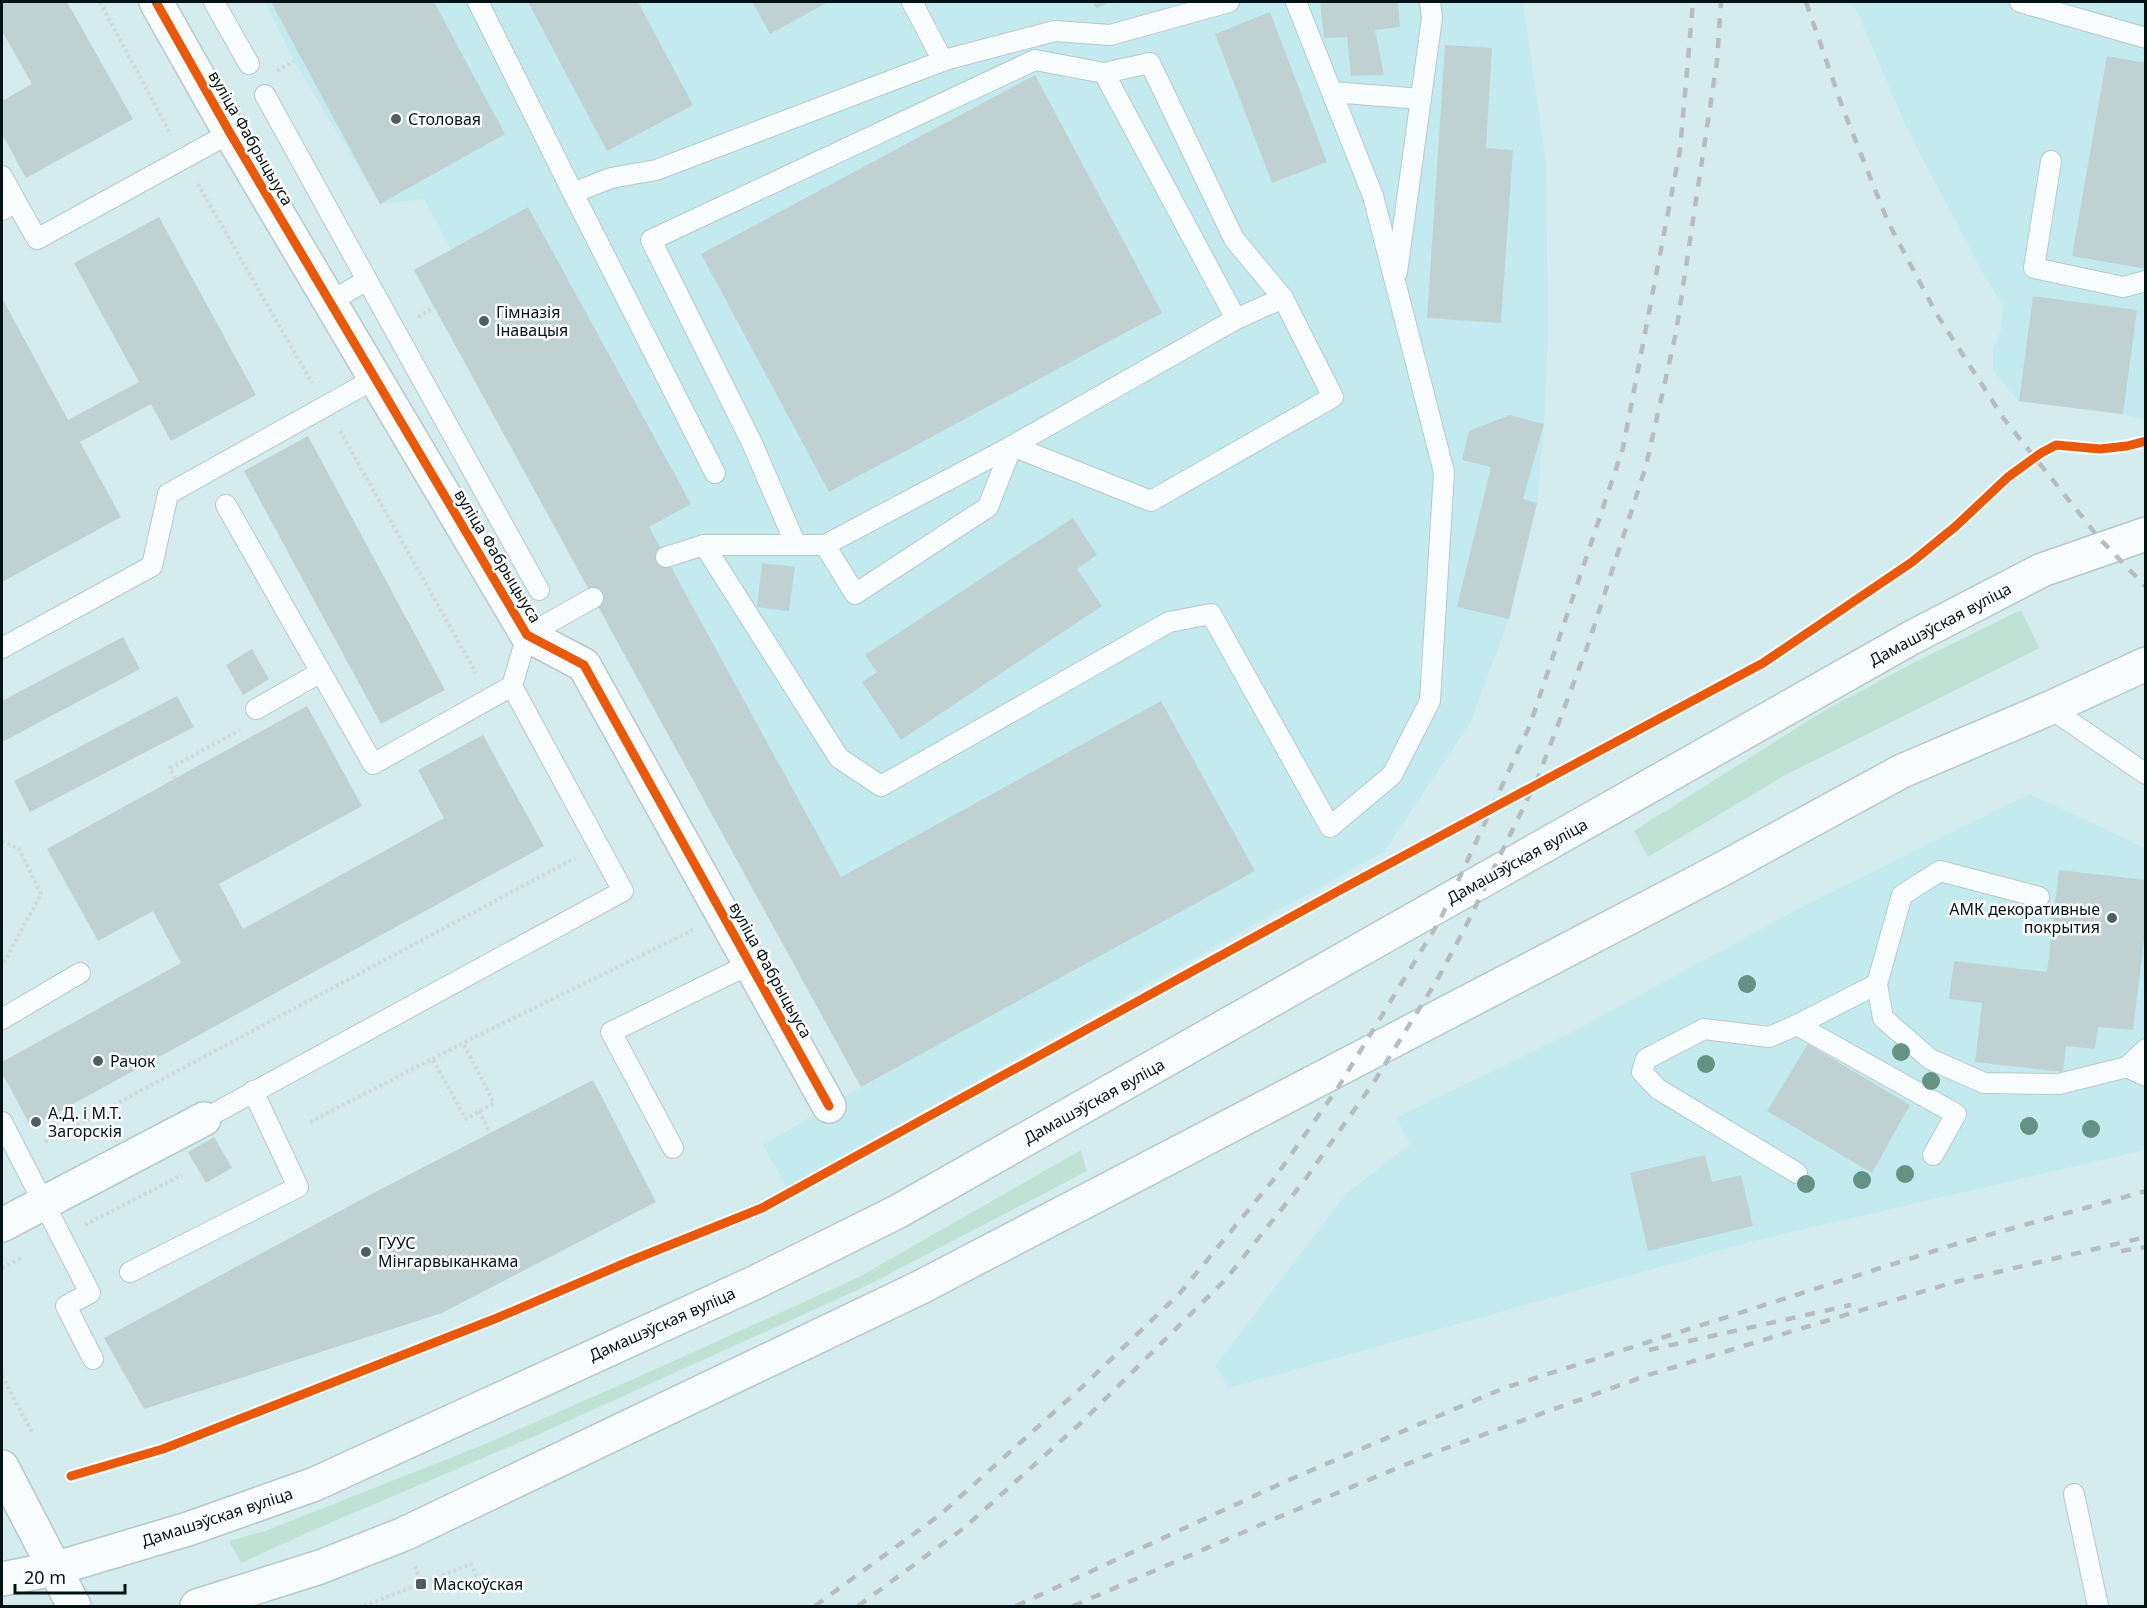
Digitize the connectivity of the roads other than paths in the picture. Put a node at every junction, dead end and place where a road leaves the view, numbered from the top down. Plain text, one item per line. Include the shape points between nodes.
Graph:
1 (156, 2) edge
2 (214, 2) edge
3 (478, 2) edge
4 (912, 2) edge
5 (1229, 2) edge
6 (1296, 2) edge
7 (1430, 2) edge
8 (2020, 2) edge
9 (2145, 38) edge
10 (943, 61) junction
11 (249, 64) dead end
12 (1104, 73) junction
13 (1332, 92) junction
14 (265, 95) dead end
15 (1421, 99) junction
16 (230, 133) junction
17 (2051, 161) dead end
18 (2, 176) edge
19 (573, 193) junction
20 (9, 206) edge
21 (367, 280) junction
22 (2145, 281) edge
23 (1395, 282) junction
24 (1283, 298) junction
25 (330, 302) junction
26 (1236, 319) junction
27 (376, 378) junction
28 (1012, 446) junction
29 (715, 473) dead end
30 (226, 506) dead end
31 (2145, 534) edge
32 (704, 545) junction
33 (796, 545) junction
34 (825, 545) junction
35 (666, 557) dead end
36 (539, 590) dead end
37 (593, 598) dead end
38 (528, 635) junction
39 (2, 648) edge
40 (2145, 664) edge
41 (321, 672) junction
42 (512, 686) junction
43 (2050, 708) junction
44 (256, 709) dead end
45 (2145, 774) edge
46 (2039, 897) dead end
47 (750, 964) junction
48 (80, 973) dead end
49 (1877, 984) junction
50 (2, 1019) edge
51 (1797, 1025) junction
52 (2145, 1049) edge
53 (2127, 1067) junction
54 (2145, 1076) edge
55 (253, 1091) junction
56 (829, 1106) dead end
57 (204, 1119) joint
58 (2, 1122) edge
59 (674, 1148) dead end
60 (1933, 1155) dead end
61 (1797, 1173) dead end
62 (44, 1203) junction
63 (2, 1225) edge
64 (130, 1272) dead end
65 (93, 1359) dead end
66 (2, 1467) edge
67 (2074, 1494) dead end
68 (320, 1567) junction
69 (54, 1569) junction
70 (2, 1580) edge
71 (2, 1602) edge
72 (203, 1605) edge
73 (4, 1606) edge
74 (74, 1606) edge
75 (264, 1606) edge
76 (2098, 1606) edge

1 - 16 main road, вуліца Фабрыцыуса
2 - 11 lane
3 - 19 lane
4 - 10 lane
5 - 10 lane via 1110,35 1055,31
6 - 13 lane
7 - 15 lane via 1432,18
8 - 9 lane
10 - 19 lane via 657,170 611,178
12 - 24 lane via 1150,63 1234,239
12 - 26 lane
12 - 33 lane via 1035,60 651,240 752,443
13 - 15 lane
13 - 23 lane via 1373,196
14 - 21 lane
15 - 23 lane
16 - 20 lane via 37,239
16 - 25 main road, вуліца Фабрыцыуса
17 - 22 lane via 2034,268 2123,287
18 - 20 lane
19 - 29 lane
21 - 25 lane
21 - 36 lane
23 - 32 lane via 1444,472 1430,701 1392,775 1330,827 1211,614 1168,622 881,786 839,758
24 - 26 lane
24 - 28 lane via 1333,397 1151,501
25 - 27 main road, вуліца Фабрыцыуса
26 - 28 lane
27 - 38 main road, вуліца Фабрыцыуса
27 - 39 lane via 168,494 152,567
28 - 34 lane
28 - 34 lane via 988,507 855,594
30 - 41 lane
31 - 69 main road, Дамашэўская вуліца via 2042,570 1911,638 897,1212 756,1282 315,1484 188,1529
32 - 33 lane
32 - 35 lane
33 - 34 lane
37 - 38 lane
38 - 42 lane
38 - 47 main road, вуліца Фабрыцыуса via 584,664
40 - 43 main road
41 - 42 lane via 374,764
41 - 44 lane
42 - 55 lane via 623,891
43 - 45 lane
43 - 68 main road via 1902,771 919,1288 404,1534
46 - 49 lane via 1940,871 1902,895
47 - 56 main road, вуліца Фабрыцыуса
47 - 59 lane via 611,1032
48 - 50 lane
49 - 51 lane
49 - 53 lane via 1883,1018 1930,1059 1984,1083 2059,1084
51 - 60 lane via 1956,1114
51 - 61 lane via 1770,1037 1704,1029 1646,1059 1642,1072 1658,1089
52 - 53 lane
53 - 54 lane
55 - 57 lane
55 - 64 lane via 298,1186
57 - 62 main road
58 - 62 lane
62 - 63 main road
62 - 65 lane via 90,1293 66,1306
66 - 69 main road
67 - 76 lane
68 - 72 main road
68 - 75 main road
69 - 70 main road, Дамашэўская вуліца
69 - 74 main road
71 - 73 main road

